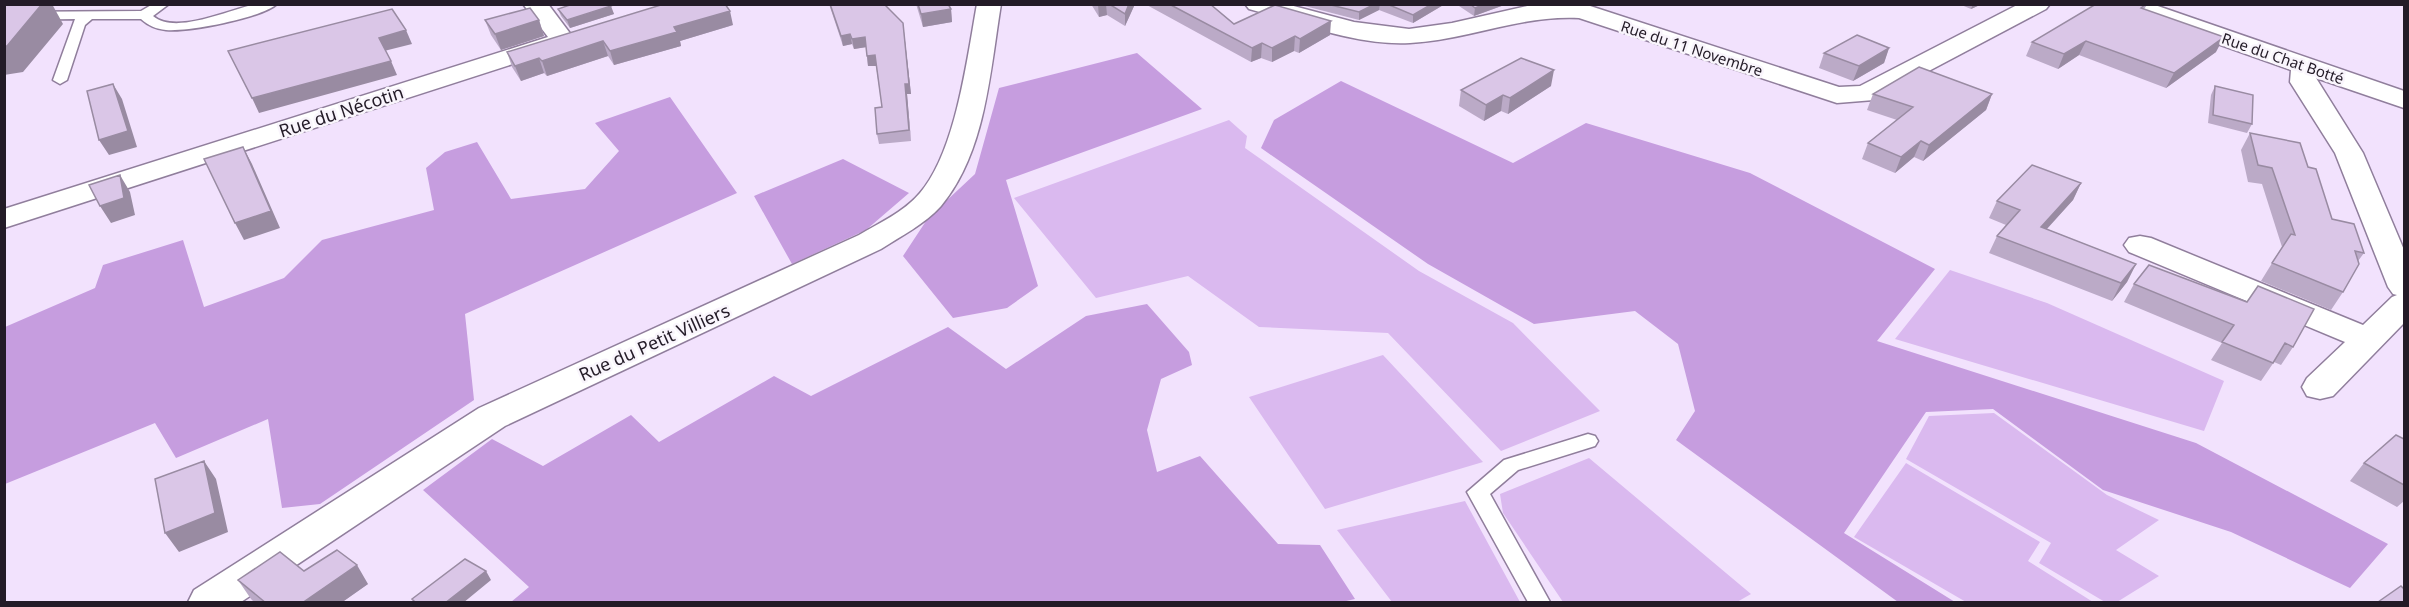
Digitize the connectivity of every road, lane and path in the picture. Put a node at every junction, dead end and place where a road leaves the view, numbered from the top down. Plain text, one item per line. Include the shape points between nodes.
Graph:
1 (271, 4) edge
2 (535, 4) edge
3 (989, 4) edge
4 (1257, 4) edge
5 (2038, 4) edge
6 (2127, 4) edge
7 (161, 5) edge
8 (4, 6) edge
9 (90, 14) junction
10 (144, 15) junction
11 (4, 16) edge
12 (2308, 67) junction
13 (60, 80) dead end
14 (2404, 100) edge
15 (4, 219) edge
16 (2391, 229) edge
17 (2140, 246) dead end
18 (2404, 287) edge
19 (2404, 304) edge
20 (2370, 340) junction
21 (2320, 387) dead end
22 (1588, 441) dead end
23 (209, 603) edge
24 (1539, 603) edge

1 - 10 lane via 233,16 169,26 154,23
2 - 15 street, Rue du Nécotin via 574,36
3 - 23 street, Rue du Petit Villiers via 975,79 951,166 930,200 913,216 870,242 492,417
4 - 5 street, Rue du 11 Novembre via 1382,34 1409,36 1528,11 1581,11 1853,97
6 - 12 street, Rue du Chat Botté
7 - 8 lane
7 - 10 lane
9 - 10 lane
9 - 11 lane
9 - 13 lane via 79,23
12 - 14 street, Rue du Chat Botté
12 - 16 street via 2302,73 2303,82 2349,153
16 - 18 street
17 - 20 street
19 - 20 street
20 - 21 street
22 - 24 lane via 1510,465 1478,492

